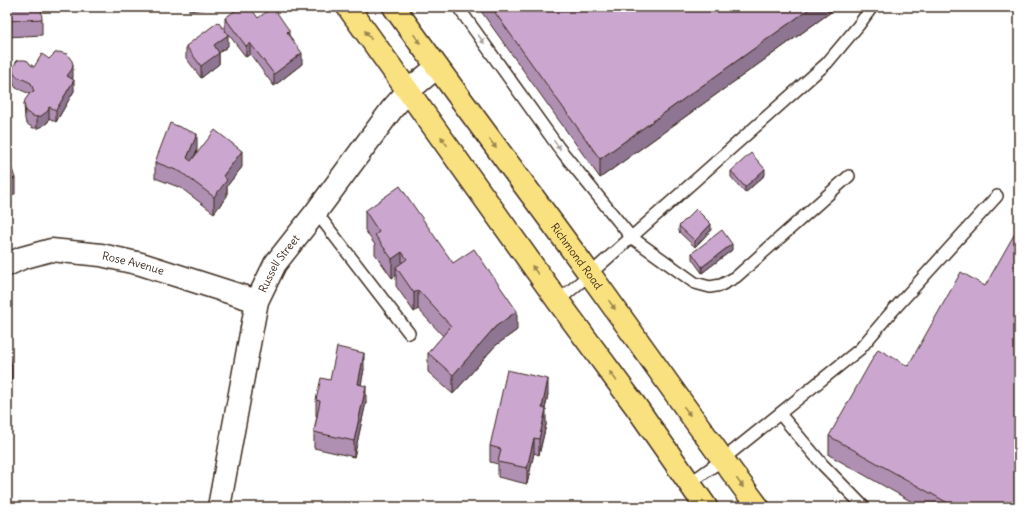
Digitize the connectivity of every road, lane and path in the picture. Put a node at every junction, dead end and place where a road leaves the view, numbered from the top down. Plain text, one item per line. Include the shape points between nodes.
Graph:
1 (348, 7) edge
2 (394, 7) edge
3 (458, 7) edge
4 (872, 7) edge
5 (436, 67) junction
6 (408, 91) junction
7 (849, 176) dead end
8 (997, 196) dead end
9 (316, 212) junction
10 (632, 237) junction
11 (7, 265) edge
12 (590, 274) junction
13 (257, 301) junction
14 (558, 301) junction
15 (409, 333) dead end
16 (780, 414) junction
17 (722, 460) junction
18 (690, 483) junction
19 (219, 507) edge
20 (706, 507) edge
21 (758, 507) edge
22 (864, 507) edge

6 -> 1 highway
2 -> 5 highway, Richmond Road
3 -> 10 lane via 559,148
4 - 10 lane via 827,63
5 - 6 street, Russell Street
5 -> 12 highway, Richmond Road
6 - 9 street, Russell Street
14 -> 6 highway
7 - 10 lane via 736,277 721,286 710,287 695,283
8 - 16 lane via 860,349
9 - 13 street, Russell Street via 275,264
9 - 15 lane
10 - 12 lane
11 - 13 street, Rose Avenue via 51,250 101,255 141,264
12 - 14 lane
12 -> 17 highway, Richmond Road
13 - 19 street, Russell Street
18 -> 14 highway
16 - 17 lane
16 - 22 lane via 823,465
17 - 18 lane
17 -> 21 highway, Richmond Road
18 - 20 highway

